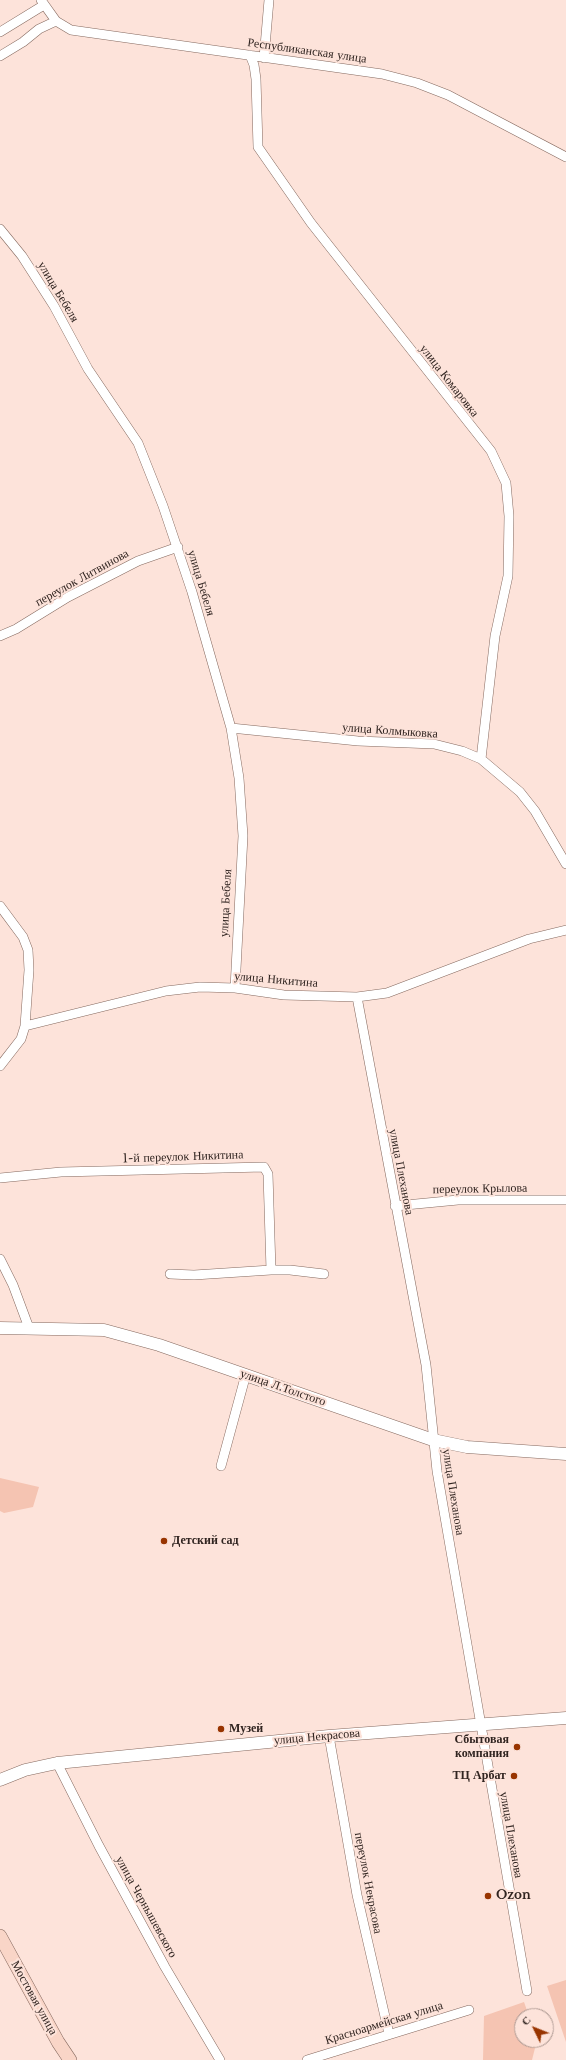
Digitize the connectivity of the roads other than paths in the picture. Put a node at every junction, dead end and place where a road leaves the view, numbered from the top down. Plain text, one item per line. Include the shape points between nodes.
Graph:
1 (270, 0) edge
2 (42, 2) edge
3 (56, 20) junction
4 (0, 32) edge
5 (250, 55) junction
6 (0, 56) edge
7 (264, 58) junction
8 (566, 157) edge
9 (0, 228) edge
10 (178, 547) junction
11 (0, 636) edge
12 (231, 728) junction
13 (482, 759) junction
14 (566, 864) edge
15 (0, 906) edge
16 (566, 930) edge
17 (235, 988) junction
18 (357, 997) junction
19 (25, 1026) junction
20 (0, 1066) edge
21 (0, 1178) edge
22 (566, 1200) edge
23 (395, 1206) junction
24 (0, 1259) edge
25 (271, 1270) junction
26 (170, 1274) dead end
27 (324, 1274) dead end
28 (0, 1328) edge
29 (29, 1328) junction
30 (246, 1374) junction
31 (432, 1440) junction
32 (566, 1454) edge
33 (221, 1466) dead end
34 (566, 1718) edge
35 (480, 1724) junction
36 (329, 1736) junction
37 (57, 1763) junction
38 (0, 1780) edge
39 (0, 1936) edge
40 (527, 1991) dead end
41 (469, 2010) dead end
42 (389, 2034) junction
43 (70, 2060) edge
44 (220, 2060) edge
45 (307, 2060) edge

1 - 7 street
2 - 3 street, Республиканская улица
2 - 4 street
3 - 5 street, Республиканская улица via 71,30
3 - 6 street
5 - 7 street, Республиканская улица
5 - 13 street, улица Комаровка via 256,79 258,147 311,223 491,451 506,483 509,516 508,576 495,636
7 - 8 street, Республиканская улица via 382,74 417,83 448,95
9 - 10 street, улица Бебеля via 22,256 54,306 88,369 138,443
10 - 11 street, переулок Литвинова via 138,561
10 - 12 street, улица Бебеля
12 - 13 street, улица Колмыковка via 358,741 434,744
12 - 17 street, улица Бебеля via 239,778 243,836
13 - 14 street, улица Колмыковка via 520,792 535,811
15 - 19 street via 28,950
16 - 18 street, улица Никитина via 529,939 387,993
17 - 18 street, улица Никитина via 284,995
17 - 19 street, улица Никитина via 200,987 166,991
18 - 23 street, улица Плеханова
19 - 20 street via 21,1039
21 - 25 street, 1-й переулок Никитина via 61,1172 264,1167 268,1174
22 - 23 street, переулок Крылова via 458,1200
23 - 31 street, улица Плеханова via 426,1365
24 - 29 street
25 - 26 street
25 - 27 street
28 - 29 street, улица Л.Толстого
29 - 30 street, улица Л.Толстого via 104,1330
30 - 31 street, улица Л.Толстого
30 - 33 street
31 - 32 street, улица Л.Толстого via 467,1447
31 - 35 street, улица Плеханова
34 - 35 street, улица Некрасова
35 - 36 street, улица Некрасова
35 - 40 street, улица Плеханова
36 - 37 street, улица Некрасова
36 - 42 street, переулок Некрасова via 357,1895
37 - 38 street, улица Некрасова via 25,1770
37 - 44 street, улица Чернышевского via 99,1846
39 - 43 main road, Мостовая улица
41 - 42 street, Красноармейская улица
42 - 45 street, Красноармейская улица

